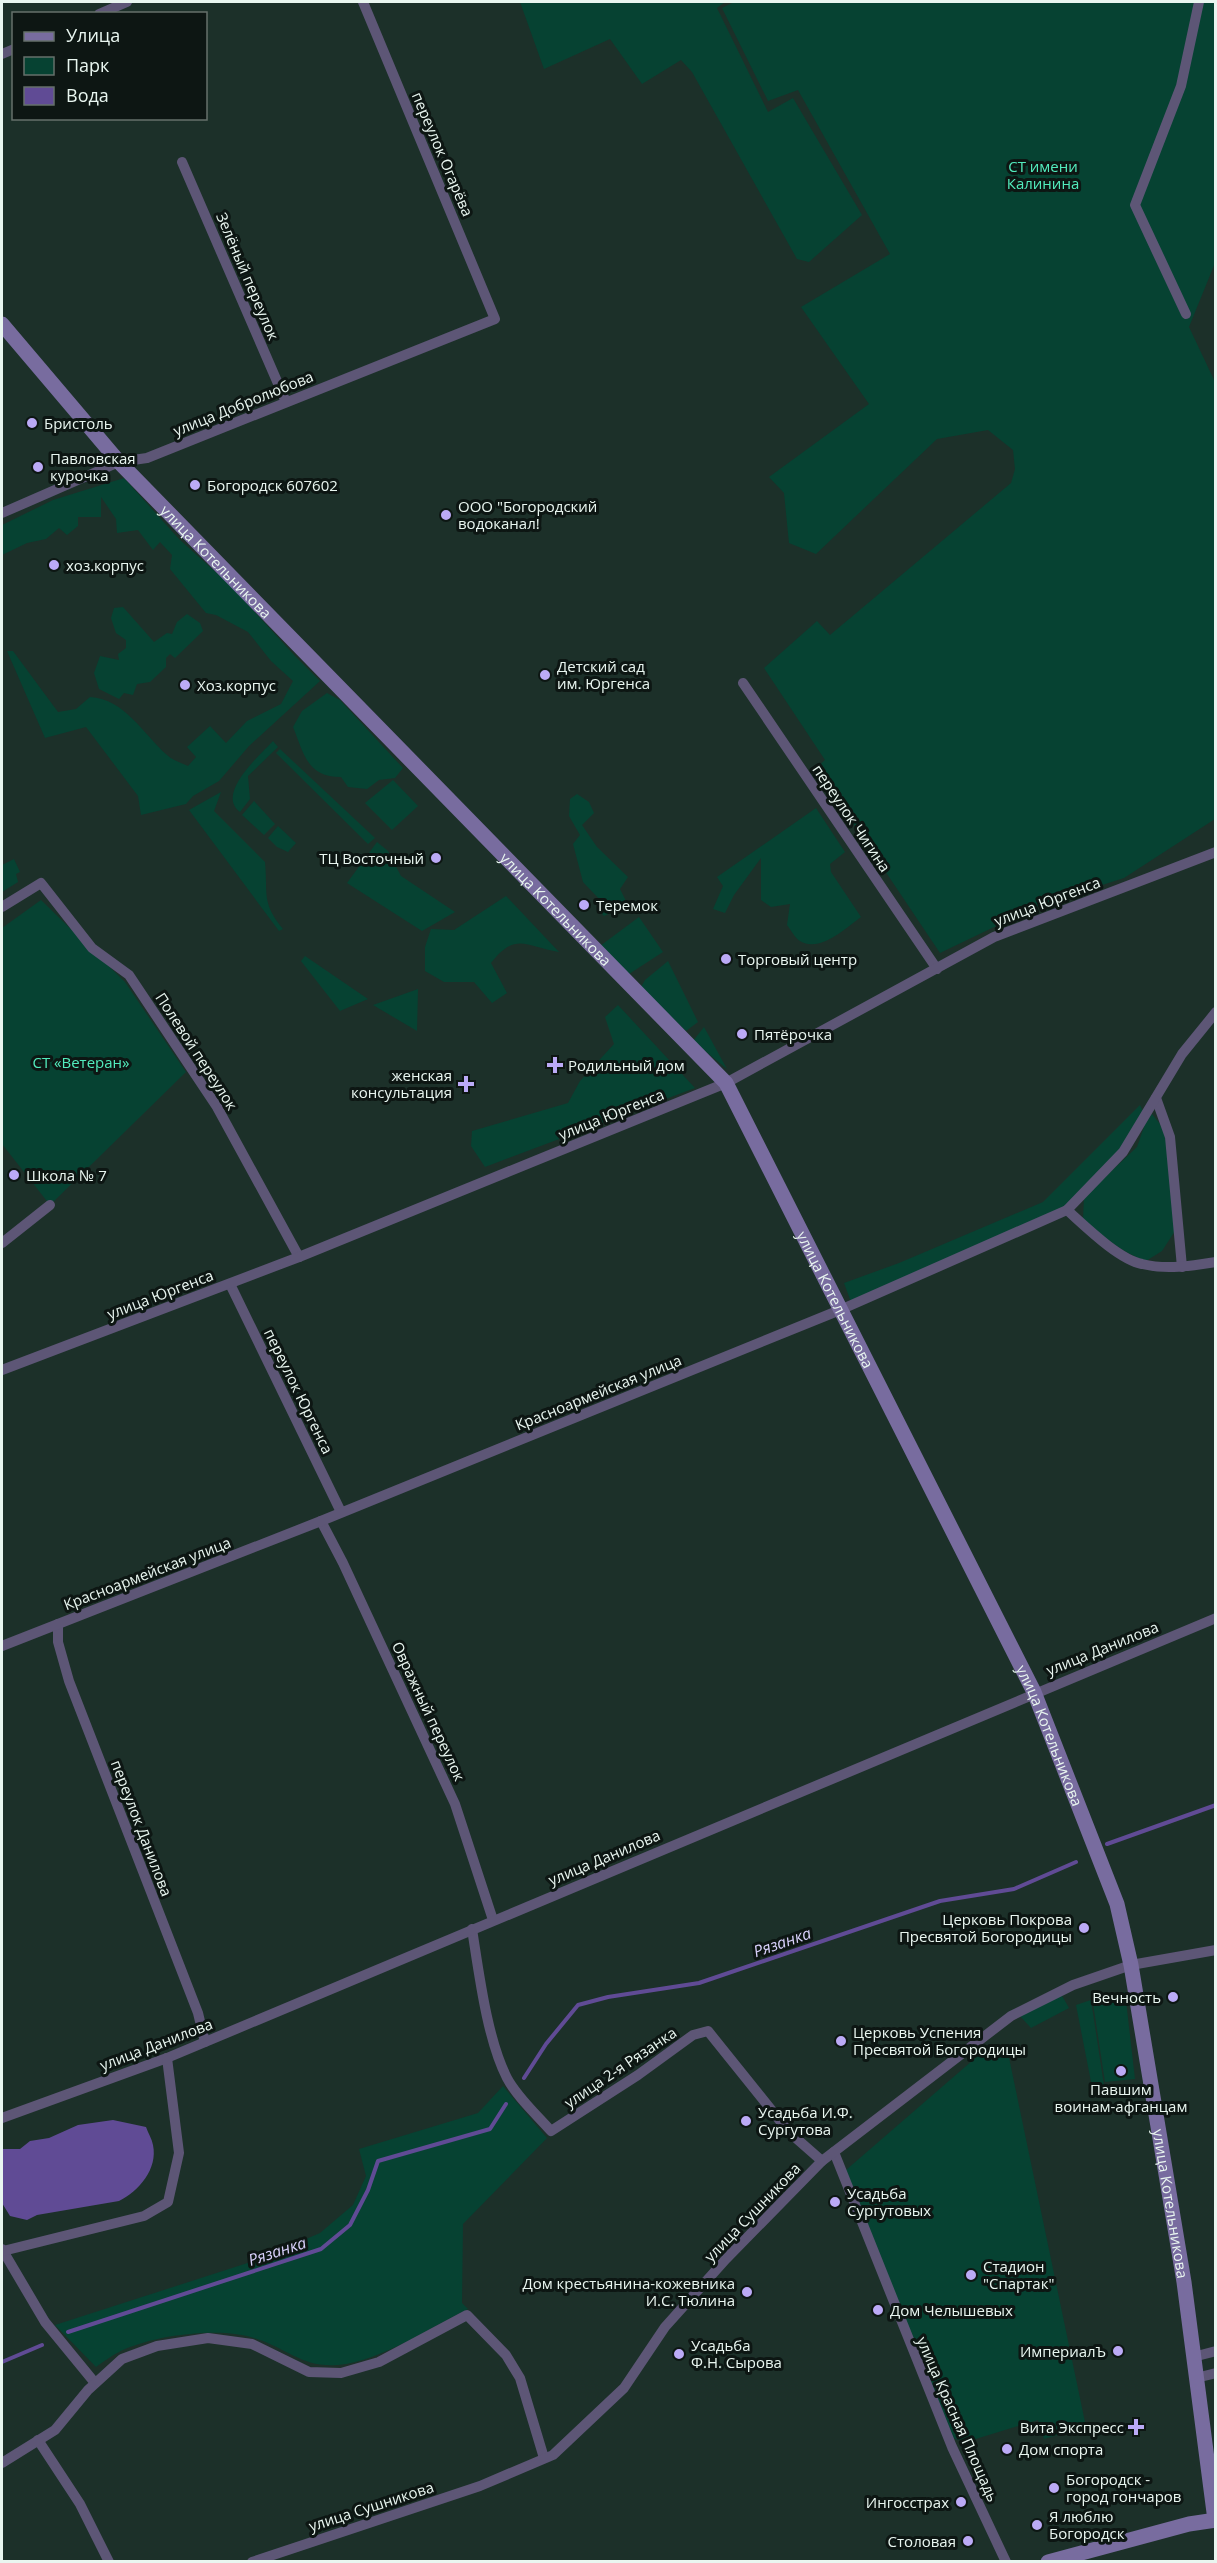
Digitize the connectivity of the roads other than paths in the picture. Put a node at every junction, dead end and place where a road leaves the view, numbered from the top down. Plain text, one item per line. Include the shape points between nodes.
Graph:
1 (127, 2) edge
2 (363, 2) edge
3 (1199, 2) edge
4 (104, 12) edge
5 (182, 162) dead end
6 (1186, 314) dead end
7 (495, 319) joint
8 (2, 324) edge
9 (286, 402) junction
10 (119, 462) junction
11 (2, 513) edge
12 (743, 683) dead end
13 (1215, 852) edge
14 (2, 906) edge
15 (936, 969) junction
16 (1215, 1011) edge
17 (726, 1083) junction
18 (1156, 1098) junction
19 (50, 1205) dead end
20 (1066, 1210) junction
21 (2, 1243) edge
22 (299, 1257) junction
23 (1215, 1262) edge
24 (1182, 1267) junction
25 (230, 1284) junction
26 (840, 1310) junction
27 (2, 1370) edge
28 (341, 1512) junction
29 (321, 1521) junction
30 (1215, 1618) edge
31 (58, 1624) junction
32 (2, 1646) edge
33 (1034, 1692) junction
34 (493, 1920) junction
35 (472, 1929) junction
36 (1215, 1950) edge
37 (1131, 1965) junction
38 (205, 2042) junction
39 (166, 2058) junction
40 (2, 2118) edge
41 (834, 2152) junction
42 (822, 2162) junction
43 (2, 2250) edge
44 (1215, 2351) edge
45 (1193, 2356) junction
46 (1215, 2373) edge
47 (1196, 2378) junction
48 (96, 2383) junction
49 (38, 2440) junction
50 (544, 2458) junction
51 (2, 2463) edge
52 (1215, 2520) edge
53 (109, 2562) edge
54 (252, 2562) edge
55 (1006, 2562) edge
56 (1048, 2562) edge

1 - 4 street
2 - 7 street, переулок Огарёва
3 - 6 street via 1181,86 1135,205
5 - 9 street, Зелёный переулок
7 - 9 street, улица Добролюбова
8 - 10 street, улица Котельникова
9 - 10 street, улица Добролюбова via 147,458
10 - 11 street, улица Добролюбова
10 - 17 street, улица Котельникова
12 - 15 street, переулок Чигина
13 - 15 street, улица Юргенса via 994,937
14 - 22 street, Полевой переулок via 41,883 92,948 129,975 217,1107
15 - 17 street, улица Юргенса
16 - 18 street, Красноармейская улица via 1182,1054
17 - 22 street, улица Юргенса
17 - 26 street, улица Котельникова
18 - 20 street, Красноармейская улица via 1123,1152
18 - 24 street via 1170,1137
19 - 21 street
20 - 24 street via 1108,1246 1140,1264
20 - 26 street, Красноармейская улица
22 - 25 street, улица Юргенса
23 - 24 street
25 - 27 street, улица Юргенса
25 - 28 street, переулок Юргенса
26 - 28 street, Красноармейская улица
26 - 33 street, улица Котельникова
28 - 29 street, Красноармейская улица
29 - 31 street, Красноармейская улица
29 - 34 street, Овражный переулок via 455,1804
30 - 33 street, улица Данилова
31 - 32 street, Красноармейская улица
31 - 38 street, переулок Данилова via 58,1642 69,1681 198,2013
33 - 34 street, улица Данилова
33 - 37 street, улица Котельникова via 1117,1904
34 - 35 street, улица Данилова
35 - 38 street, улица Данилова
35 - 42 street, улица 2-я Рязанка via 498,2056 508,2079 551,2131 693,2035 708,2031 789,2132
36 - 37 street, улица Сушникова
37 - 41 street, улица Сушникова via 1073,1985 1011,2016
37 - 45 street, улица Котельникова
38 - 39 street, улица Данилова
39 - 40 street, улица Данилова
39 - 43 street via 179,2153 168,2202 144,2216
41 - 42 street, улица Сушникова
41 - 55 street, улица Красная Площадь via 939,2417
42 - 50 street, улица Сушникова via 665,2327 624,2388 552,2455
43 - 48 street via 45,2322
44 - 45 street
45 - 47 street, улица Котельникова
46 - 47 street
47 - 52 street, улица Котельникова
48 - 49 street via 55,2430
48 - 50 street via 122,2359 157,2346 208,2338 252,2344 309,2372 341,2373 379,2362 467,2316 506,2355 520,2378
49 - 51 street
49 - 53 street via 80,2504
50 - 54 street, улица Сушникова via 480,2486
52 - 56 street

